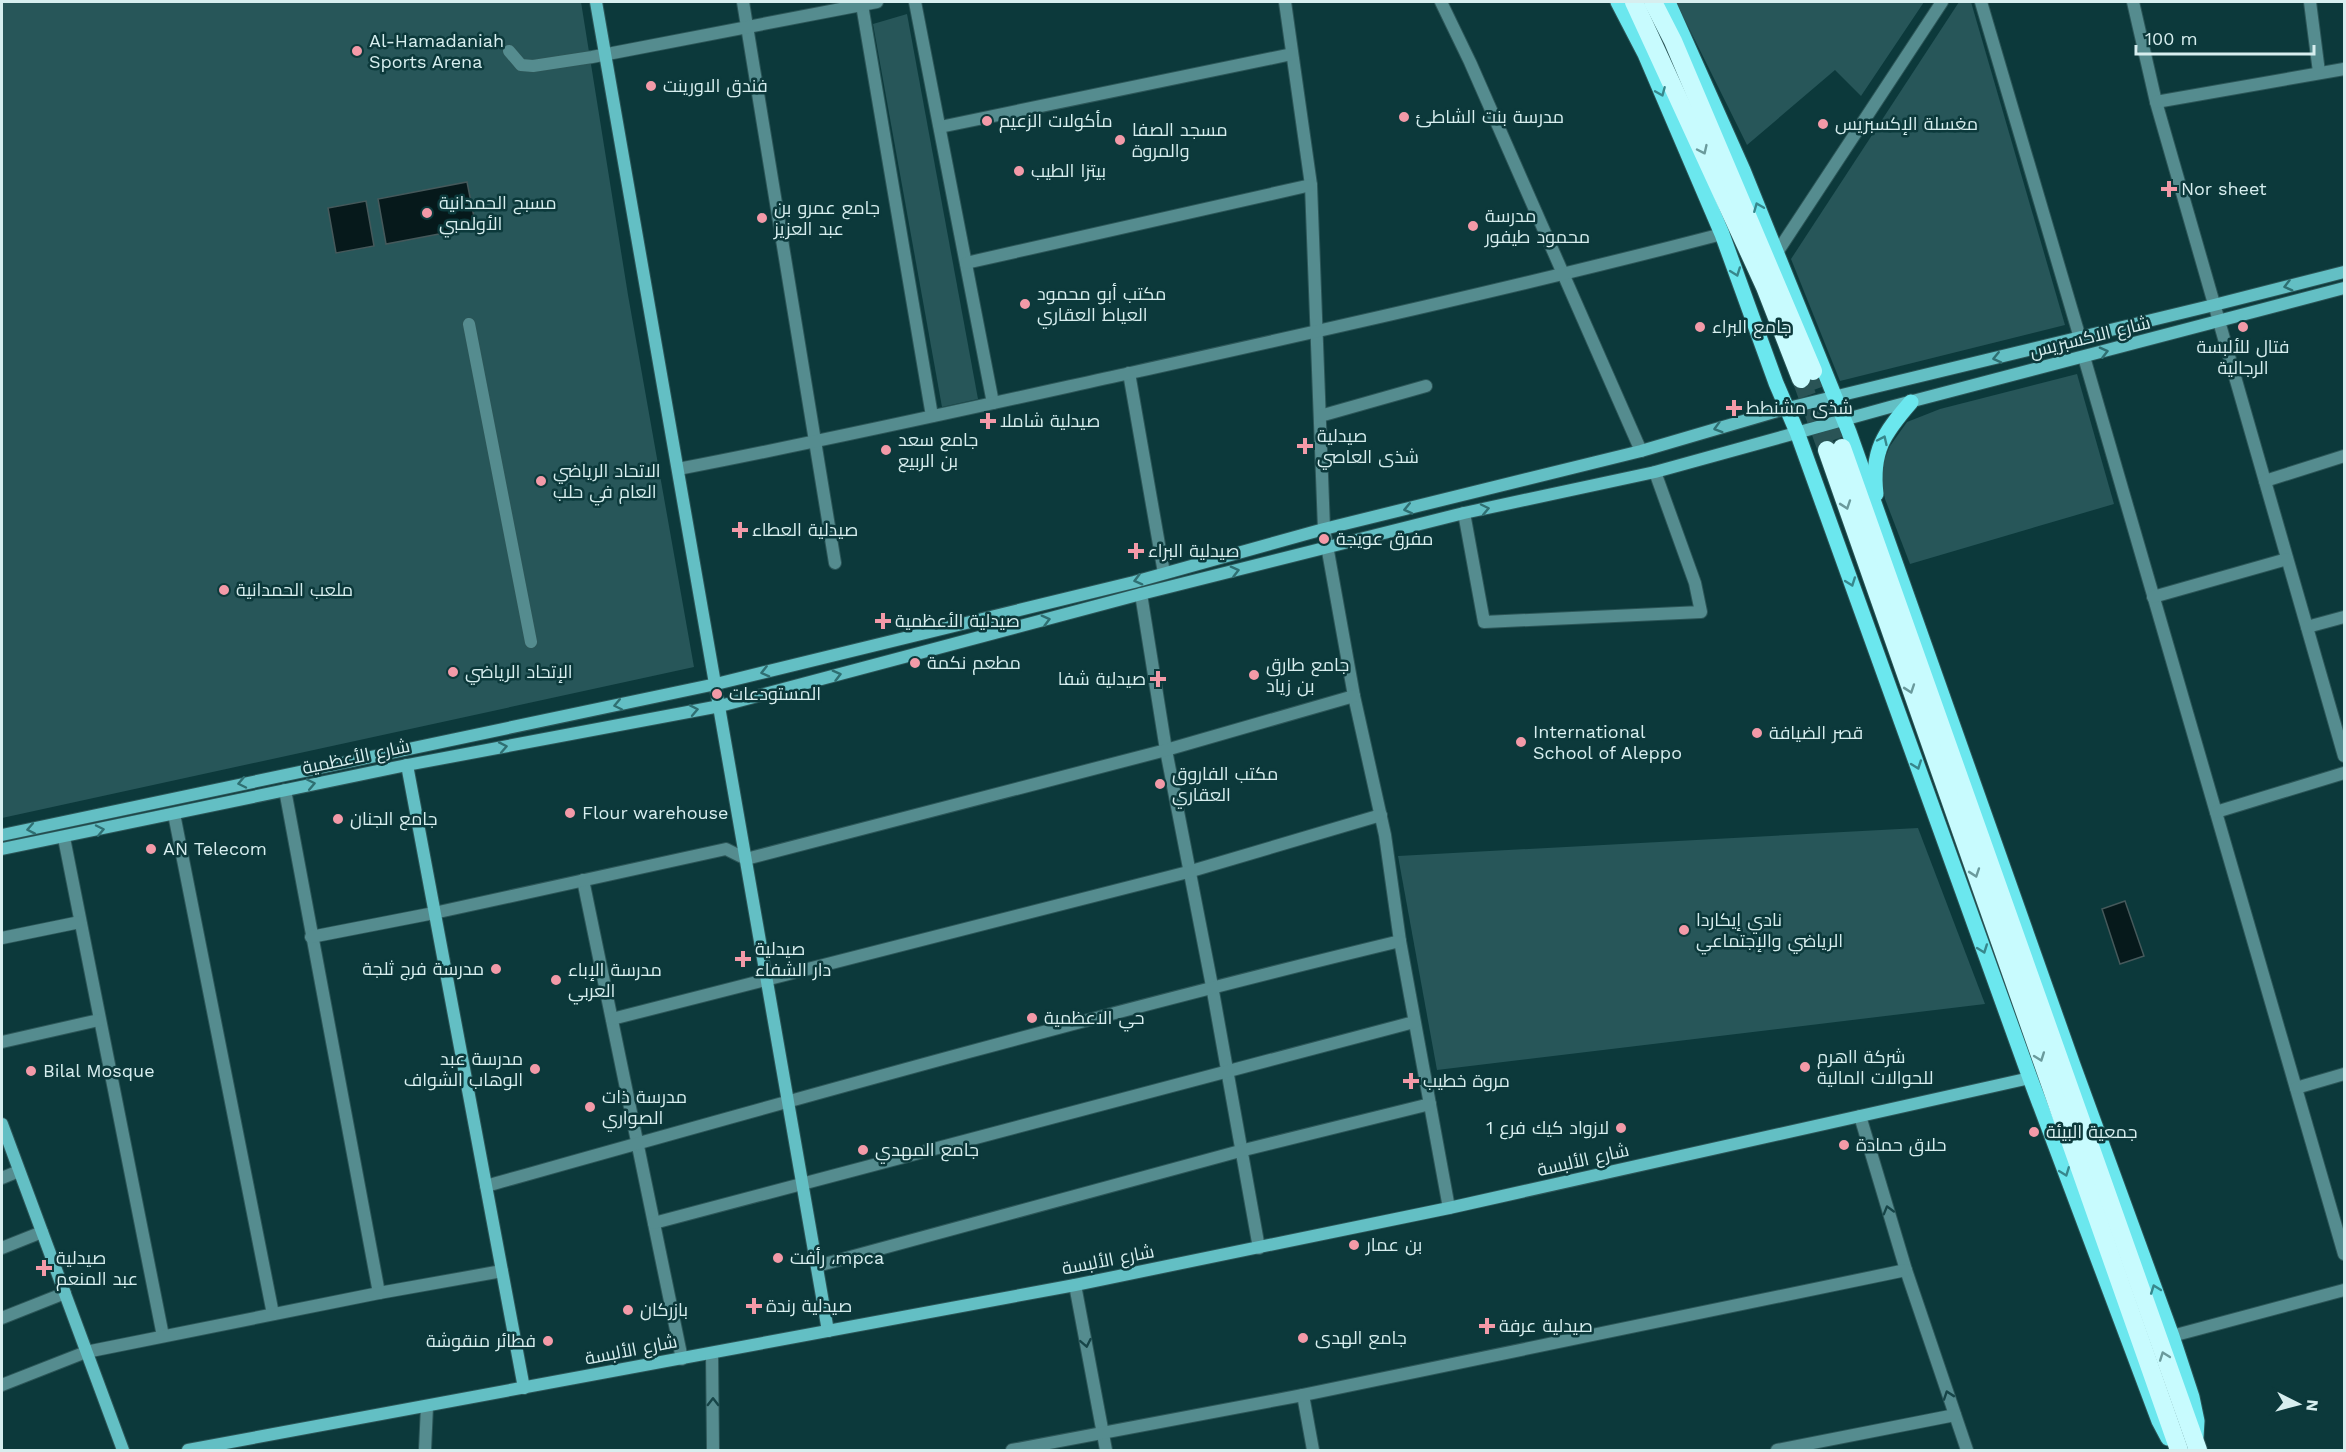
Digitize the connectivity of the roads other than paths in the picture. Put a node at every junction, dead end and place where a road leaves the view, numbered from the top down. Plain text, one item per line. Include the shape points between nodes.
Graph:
1 (596, 2) edge
2 (743, 2) edge
3 (878, 2) edge
4 (915, 2) edge
5 (1285, 2) edge
6 (1441, 2) edge
7 (1618, 2) edge
8 (1634, 2) edge
9 (1653, 2) edge
10 (1668, 2) edge
11 (1942, 2) edge
12 (1981, 2) edge
13 (2133, 2) edge
14 (2310, 2) edge
15 (862, 5) junction
16 (747, 27) junction
17 (1664, 44) junction
18 (510, 51) dead end
19 (605, 54) junction
20 (1292, 54) junction
21 (2344, 69) edge
22 (2319, 72) junction
23 (2156, 102) junction
24 (940, 128) junction
25 (1311, 185) junction
26 (1722, 234) junction
27 (1776, 254) junction
28 (966, 263) junction
29 (2344, 272) edge
30 (1563, 275) junction
31 (2344, 288) edge
32 (2214, 305) junction
33 (2219, 323) junction
34 (469, 324) dead end
35 (1316, 332) junction
36 (2080, 338) junction
37 (2084, 357) junction
38 (1129, 373) junction
39 (1807, 375) tunnel mouth
40 (1426, 386) dead end
41 (1836, 397) junction
42 (1911, 402) junction
43 (993, 403) junction
44 (1788, 408) junction
45 (932, 416) junction
46 (1320, 416) junction
47 (1844, 420) junction
48 (1797, 432) junction
49 (815, 442) junction
50 (1834, 449) tunnel mouth
51 (1641, 451) junction
52 (2344, 456) edge
53 (678, 469) junction
54 (1655, 472) junction
55 (2265, 480) junction
56 (1464, 513) junction
57 (1879, 518) junction
58 (1324, 529) junction
59 (1328, 548) junction
60 (2287, 558) junction
61 (835, 563) dead end
62 (1164, 573) junction
63 (1141, 594) junction
64 (2153, 597) junction
65 (2344, 616) edge
66 (2307, 627) junction
67 (531, 642) dead end
68 (716, 684) junction
69 (1354, 696) junction
70 (720, 706) junction
71 (1166, 750) junction
72 (2344, 756) edge
73 (407, 765) junction
74 (2344, 773) edge
75 (285, 790) junction
76 (2216, 812) junction
77 (174, 814) junction
78 (1381, 815) junction
79 (2, 835) edge
80 (64, 837) junction
81 (2, 849) edge
82 (746, 859) junction
83 (1188, 872) junction
84 (583, 880) junction
85 (434, 913) junction
86 (80, 922) junction
87 (312, 937) junction
88 (2, 938) edge
89 (1400, 941) junction
90 (767, 980) junction
91 (1212, 986) junction
92 (612, 1019) junction
93 (99, 1020) junction
94 (1414, 1022) junction
95 (2, 1042) edge
96 (1225, 1071) junction
97 (2344, 1074) edge
98 (2030, 1078) junction
99 (2296, 1088) junction
100 (788, 1101) junction
101 (1430, 1104) junction
102 (1860, 1116) junction
103 (2, 1124) edge
104 (638, 1143) junction
105 (1240, 1151) junction
106 (19, 1171) junction
107 (2, 1178) edge
108 (802, 1183) junction
109 (486, 1186) junction
110 (1449, 1208) junction
111 (654, 1223) junction
112 (42, 1232) junction
113 (2, 1248) edge
114 (1258, 1248) junction
115 (2344, 1254) edge
116 (817, 1266) junction
117 (1905, 1270) junction
118 (502, 1272) junction
119 (1075, 1285) junction
120 (2344, 1290) edge
121 (65, 1293) junction
122 (380, 1293) junction
123 (273, 1314) junction
124 (2, 1318) edge
125 (828, 1331) junction
126 (163, 1336) junction
127 (2172, 1336) junction
128 (86, 1352) junction
129 (712, 1353) junction
130 (682, 1359) junction
131 (2, 1385) edge
132 (524, 1388) junction
133 (1303, 1395) junction
134 (427, 1406) junction
135 (1955, 1415) junction
136 (1103, 1434) junction
137 (2188, 1449) edge
138 (123, 1450) edge
139 (188, 1450) edge
140 (425, 1450) edge
141 (713, 1450) edge
142 (1012, 1450) edge
143 (1106, 1450) edge
144 (1313, 1450) edge
145 (1777, 1450) edge
146 (1967, 1450) edge

1 - 19 street
2 - 16 street
3 - 15 street
4 - 24 street
5 - 20 street
6 - 30 street
7 - 17 main road
8 - 17 highway
9 - 17 highway
10 - 17 main road
11 - 27 street
12 - 36 street
13 - 23 street
14 - 22 street
15 - 16 street
15 - 45 street
16 - 19 street
16 - 49 street
17 -> 26 main road
27 -> 17 main road via 1743,170
17 - 39 highway via 1765,287
18 - 19 street via 518,62 529,67
19 - 53 street
20 - 24 street
20 - 25 street
21 - 22 street
22 - 23 street
23 - 32 street
24 - 28 street
25 - 28 street
25 - 35 street
26 - 30 street
26 -> 44 main road
27 - 41 main road
28 - 43 street
29 -> 32 street
30 - 35 street
30 - 51 street
31 - 33 street, شارع الاكسبريس
32 - 33 street
32 - 36 street
37 -> 33 street, شارع الاكسبريس
33 - 55 street
34 - 67 street
35 - 38 street
35 - 46 street
36 -> 41 street
37 - 42 street, شارع الاكسبريس
37 - 64 street
38 - 43 street
38 - 62 street
40 - 46 street
41 - 44 street
41 - 47 main road
42 - 47 street, شارع الاكسبريس
57 -> 42 main road via 1874,475 1877,454 1891,425
43 - 45 street
44 - 48 main road
44 -> 51 street
45 - 49 street
46 - 58 street
47 - 48 street, شارع الاكسبريس
47 - 57 main road
48 - 54 street, شارع الاكسبريس
48 -> 98 main road
49 - 53 street
49 - 61 street
50 - 137 highway
51 -> 58 street
52 - 55 street
53 - 68 street
56 -> 54 street, شارع الاكسبريس
54 - 56 street via 1695,583 1701,612 1484,622
55 - 60 street
56 - 59 street, شارع الاكسبريس
127 -> 57 main road
58 - 59 street
58 - 62 street
63 -> 59 street, شارع الأعظمية
59 - 69 street
60 - 64 street
60 - 66 street
62 -> 68 street
70 -> 63 street, شارع الأعظمية
63 - 71 street
64 - 76 street
65 - 66 street
66 - 72 street
68 - 70 street
68 -> 79 street
69 - 71 street
69 - 78 street
73 -> 70 street, شارع الأعظمية
70 - 82 street
71 - 82 street
71 - 83 street
75 -> 73 street, شارع الأعظمية
73 - 85 street
74 - 76 street
75 - 77 street, شارع الأعظمية
75 - 87 street
76 - 99 street
80 -> 77 street, شارع الأعظمية
77 - 123 street
78 - 83 street
78 - 89 street
80 - 81 street, شارع الأعظمية
80 - 86 street
82 - 84 street via 726,849
82 - 90 street
83 - 90 street
83 - 91 street
84 - 85 street
84 - 92 street
85 - 87 street
85 - 109 street
86 - 88 street
86 - 93 street
87 - 122 street
89 - 91 street
89 - 94 street
90 - 92 street
90 - 100 street
91 - 96 street
91 - 100 street
92 - 104 street
93 - 95 street
93 - 126 street
94 - 96 street
94 - 101 street
96 - 105 street
96 - 108 street
97 - 99 street
98 - 102 street, شارع الألبسة
98 -> 137 main road via 2159,1421 2169,1440
99 - 115 street
100 - 104 street
100 - 108 street
101 - 105 street
101 - 110 street
102 - 110 street, شارع الألبسة
117 -> 102 street
103 - 106 street
104 - 109 street
104 - 111 street
105 - 114 street
105 - 116 street
106 - 107 street
106 - 112 street
108 - 111 street
108 - 116 street
109 - 118 street
110 - 114 street, شارع الألبسة
111 - 130 street
112 - 113 street
112 - 121 street
114 - 119 street, شارع الألبسة
116 - 125 street
117 - 133 street
135 -> 117 street
118 - 122 street
118 - 132 street
119 - 125 street, شارع الألبسة
119 -> 136 street
120 - 127 street
121 - 124 street
121 - 128 street
122 - 123 street
123 - 126 street
125 - 129 street, شارع الألبسة
126 - 128 street
127 - 137 main road via 2196,1421
128 - 131 street
128 - 138 street
129 - 130 street, شارع الألبسة
141 -> 129 street
130 - 132 street, شارع الألبسة
132 - 134 street, شارع الألبسة
133 - 136 street
133 - 144 street
134 - 139 street, شارع الألبسة
134 - 140 street
135 - 145 street
135 - 146 street
136 - 142 street
136 - 143 street

